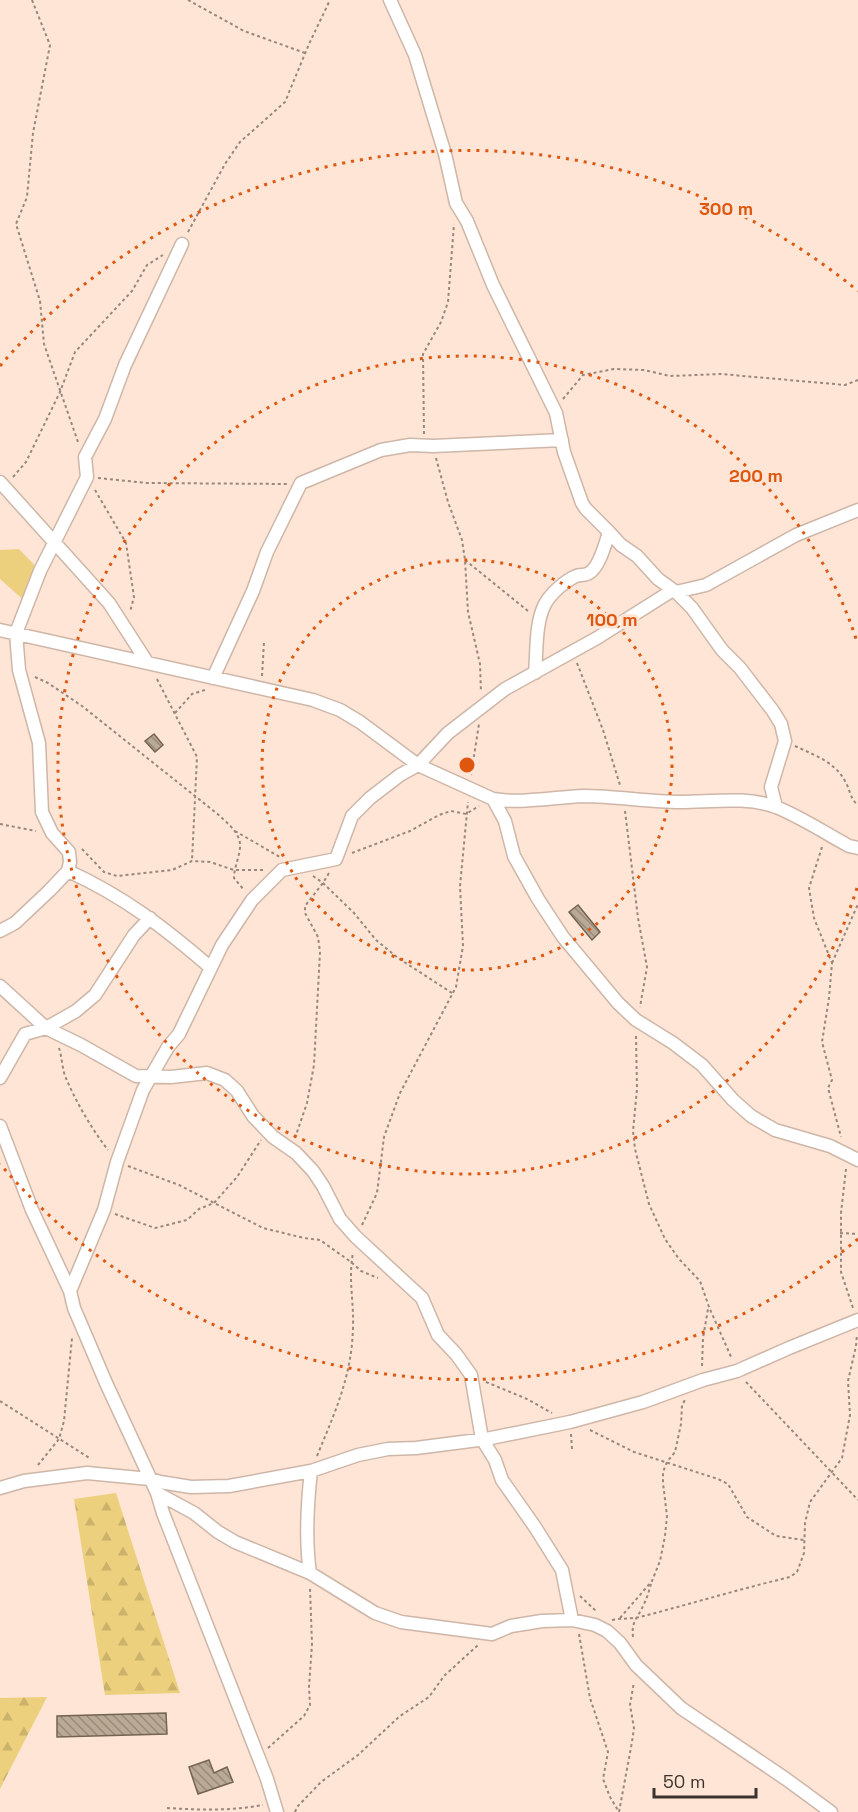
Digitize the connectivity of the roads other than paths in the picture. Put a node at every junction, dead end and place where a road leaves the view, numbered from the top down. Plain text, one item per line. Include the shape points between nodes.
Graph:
1 (390, 0) edge
2 (182, 244) dead end
3 (562, 440) junction
4 (0, 482) edge
5 (858, 510) edge
6 (609, 532) junction
7 (54, 541) junction
8 (674, 591) junction
9 (0, 630) edge
10 (16, 633) junction
11 (147, 662) junction
12 (534, 673) junction
13 (212, 684) junction
14 (418, 765) junction
15 (491, 798) junction
16 (776, 807) junction
17 (858, 848) edge
18 (68, 871) junction
19 (150, 918) junction
20 (0, 931) edge
21 (211, 968) junction
22 (0, 986) edge
23 (46, 1028) junction
24 (151, 1077) junction
25 (0, 1078) edge
26 (0, 1126) edge
27 (858, 1160) edge
28 (70, 1291) junction
29 (858, 1320) edge
30 (482, 1440) junction
31 (311, 1471) junction
32 (150, 1479) junction
33 (0, 1488) edge
34 (157, 1493) junction
35 (310, 1573) junction
36 (572, 1620) junction
37 (276, 1807) edge
38 (831, 1812) edge

1 - 3 street via 415,55 456,203 556,413
2 - 7 street via 85,457 87,477
3 - 6 street via 585,509
3 - 13 street via 410,445 381,450 300,483 261,564
4 - 7 street
5 - 8 street via 796,535 706,585
6 - 8 street
6 - 12 street via 591,572 566,582 546,603
7 - 10 street
7 - 11 street via 109,603
8 - 12 street
8 - 16 street via 692,608 781,724 785,741 771,786
9 - 10 street
10 - 11 street
10 - 18 street via 20,670 39,743 42,812 52,833 69,852
11 - 13 street
12 - 14 street via 448,733
13 - 14 street via 220,678 340,710
14 - 15 street
14 - 21 street via 370,798 352,816 336,859 282,870 252,900
15 - 16 street via 506,801 624,797 752,802
15 - 27 street via 505,822 514,856 538,899 563,937 618,1003 702,1065 751,1116 775,1130 830,1146
16 - 17 street
18 - 19 street
18 - 20 street via 15,923
19 - 21 street
19 - 23 street via 94,995
21 - 24 street via 179,1034
22 - 23 street
23 - 24 street via 136,1076
23 - 25 street via 25,1034
24 - 28 street via 117,1162 104,1210
24 - 30 street via 200,1073 232,1085 253,1116 313,1171 340,1219 356,1238 422,1298 438,1335 471,1375
26 - 28 street via 32,1210
28 - 32 street
29 - 30 street via 737,1371 643,1402
30 - 31 street via 368,1453
30 - 36 street via 502,1480 562,1570
31 - 32 street via 230,1486 191,1486
31 - 35 street via 306,1514
32 - 33 street via 87,1473
32 - 34 street
34 - 35 street via 235,1542
34 - 37 street
35 - 36 street via 355,1601 401,1622 492,1634 511,1626
36 - 38 street via 606,1627 636,1665 681,1708

